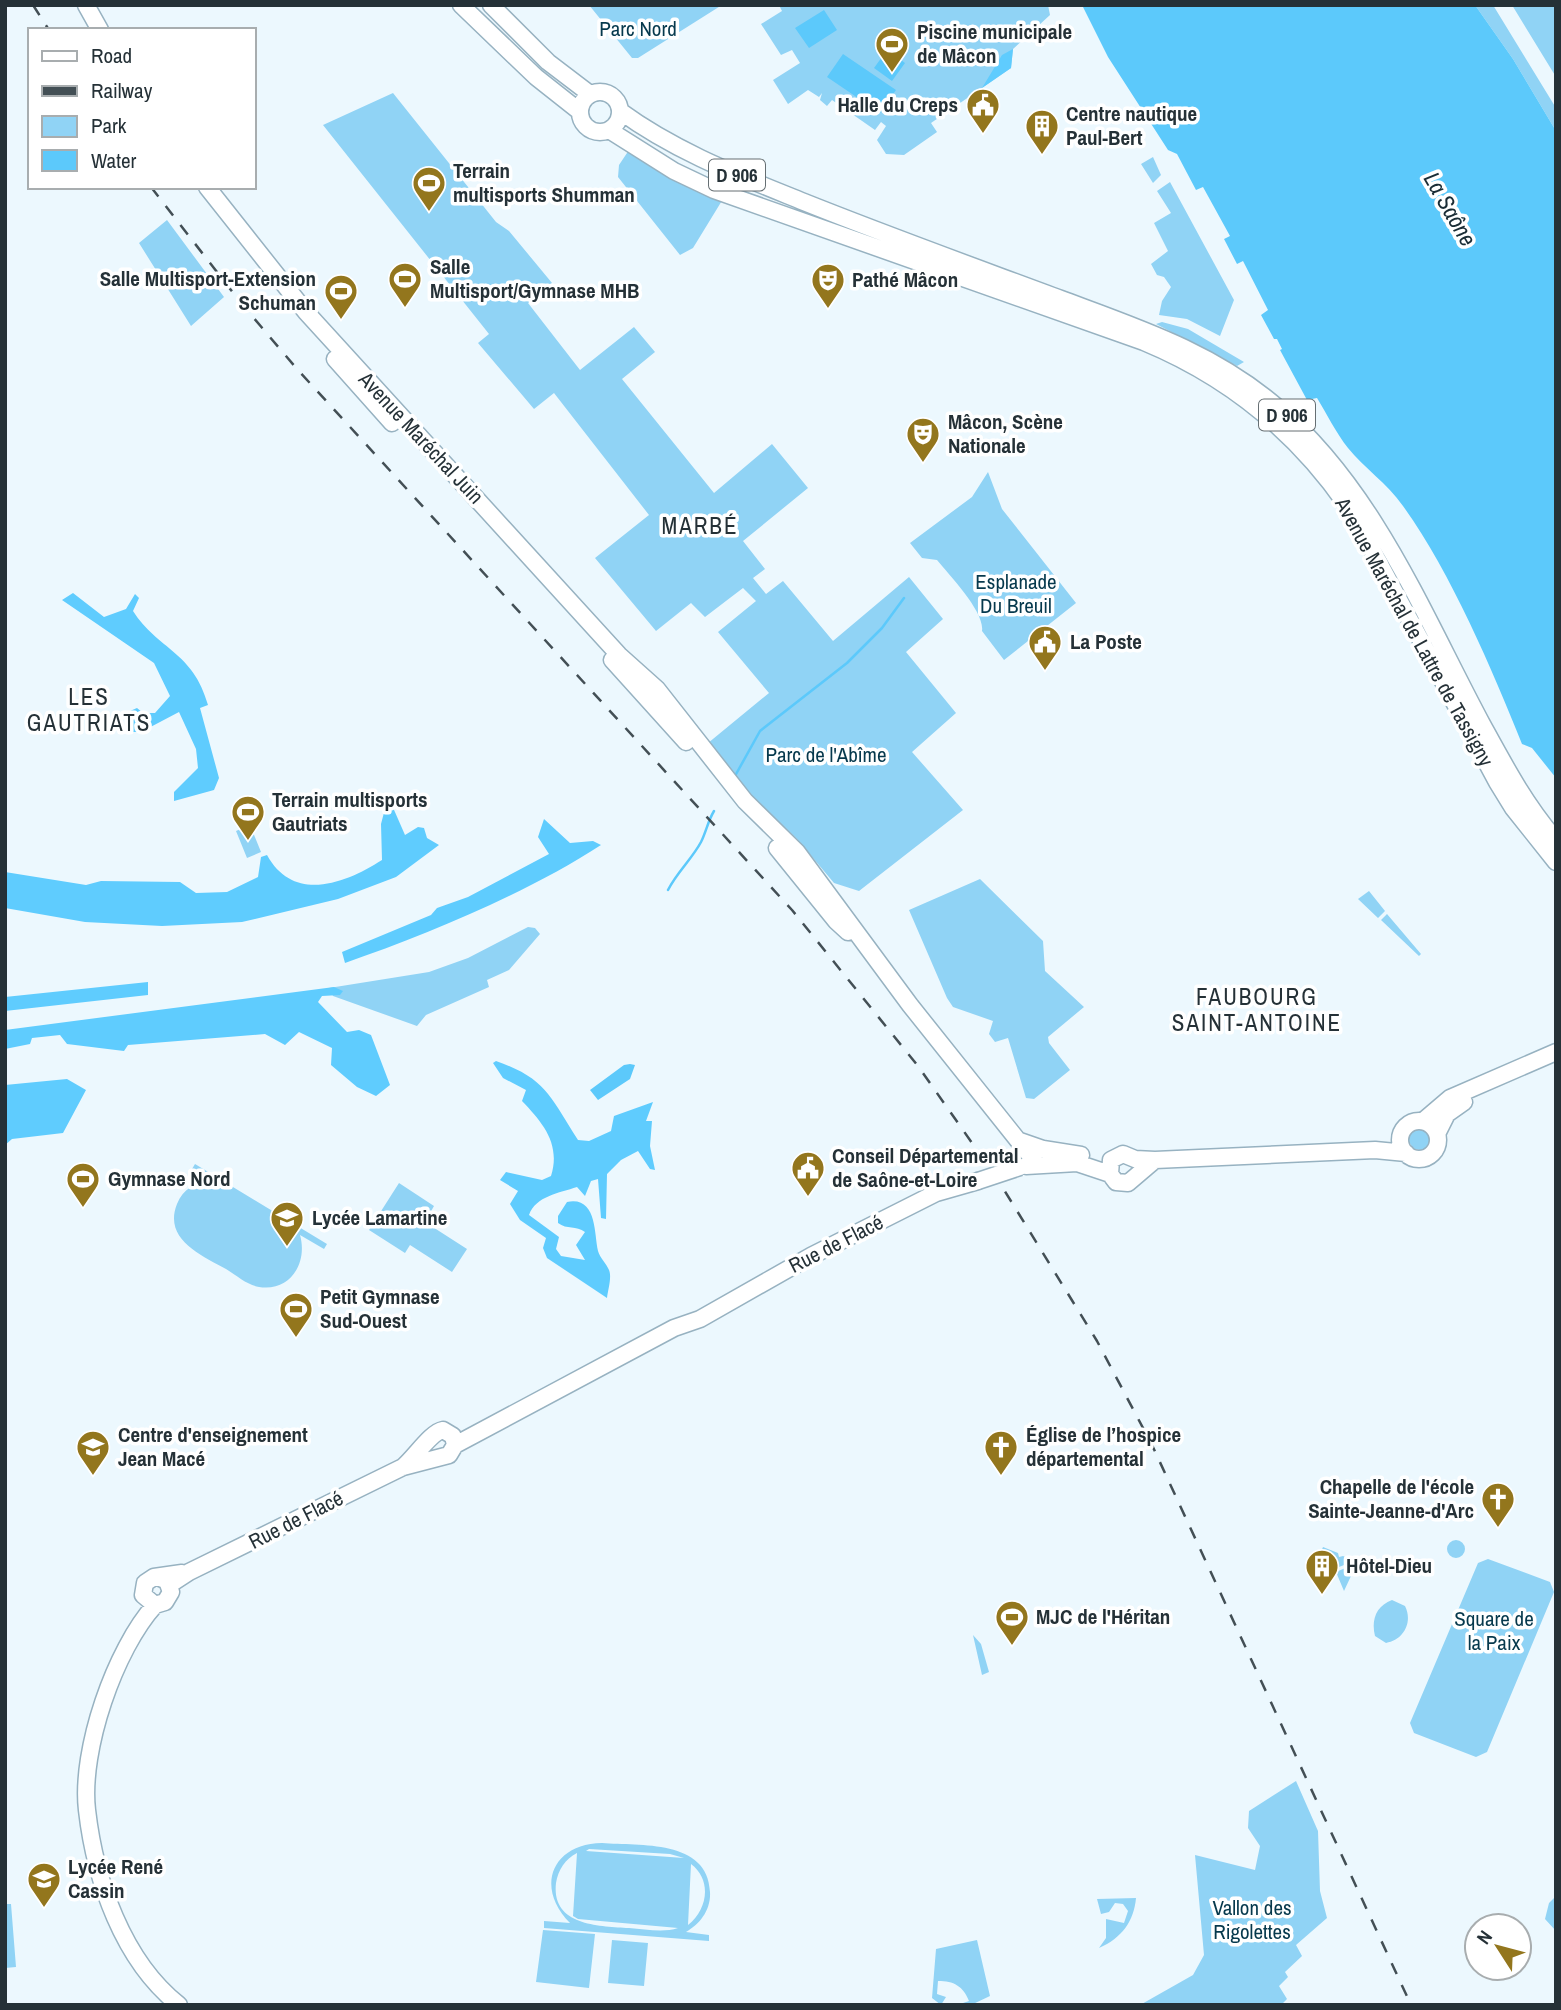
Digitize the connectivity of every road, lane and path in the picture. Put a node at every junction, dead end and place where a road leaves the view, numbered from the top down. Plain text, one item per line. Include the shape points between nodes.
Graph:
1 (78, 5) edge
2 (86, 5) edge
3 (461, 5) edge
4 (491, 5) edge
5 (89, 28) edge
6 (99, 28) edge
7 (590, 94) junction
8 (579, 111) junction
9 (620, 111) junction
10 (610, 130) junction
11 (200, 189) edge
12 (209, 189) edge
13 (598, 644) junction
14 (645, 680) junction
15 (646, 701) junction
16 (1556, 840) edge
17 (777, 848) junction
18 (1556, 862) edge
19 (846, 917) junction
20 (860, 937) junction
21 (1556, 1052) edge
22 (1556, 1063) edge
23 (1423, 1121) junction
24 (1437, 1134) junction
25 (1020, 1141) junction
26 (1403, 1145) junction
27 (1081, 1155) junction
28 (1028, 1164) junction
29 (1136, 1166) junction
30 (1110, 1167) junction
31 (452, 1439) junction
32 (428, 1443) junction
33 (440, 1458) junction
34 (402, 1467) junction
35 (164, 1581) junction
36 (150, 1603) junction
37 (179, 2005) edge

1 - 5 main road
2 - 6 main road
3 - 8 main road
4 - 7 main road via 548,62
7 - 8 main road
7 - 9 main road via 612,96
8 - 10 main road via 589,129
9 - 10 main road
9 - 16 main road, Avenue Maréchal de Lattre de Tassigny / D 906 via 726,171 1152,332 1200,353 1259,391 1292,421 1366,508 1521,796
10 - 18 main road, Avenue Maréchal de Lattre de Tassigny / D 906 via 674,171 714,190 1144,342 1206,372 1250,401 1287,434 1349,508 1497,782
11 - 13 main road, Avenue Maréchal Juin via 368,399 461,492
12 - 14 main road, Avenue Maréchal Juin via 314,321
13 - 14 main road, Avenue Maréchal Juin
13 - 15 main road, Avenue Maréchal Juin
14 - 15 main road
14 - 19 main road, Avenue Maréchal Juin via 745,801 797,852
15 - 17 main road, Avenue Maréchal Juin
17 - 19 main road, Avenue Maréchal Juin via 791,858 836,915
17 - 20 main road via 836,921
19 - 20 main road
20 - 25 main road
21 - 23 main road via 1450,1098
22 - 24 main road via 1456,1106
23 - 24 main road
23 - 26 main road via 1407,1125
24 - 26 main road via 1431,1155 1418,1158
25 - 27 main road, Rue de Flacé via 1043,1150
25 - 28 main road
26 - 29 main road, Rue de Flacé via 1155,1160
27 - 28 main road, Rue de Flacé
27 - 30 main road, Rue de Flacé
28 - 30 main road, Rue de Flacé
28 - 31 main road, Rue de Flacé, bridge via 936,1193 700,1319 640,1342
29 - 30 main road, Rue de Flacé via 1123,1154
29 - 30 main road, Rue de Flacé via 1134,1179 1125,1184 1116,1182
31 - 32 main road via 436,1432
31 - 33 main road via 449,1455
32 - 33 main road
32 - 34 main road, Rue de Flacé
33 - 34 main road, Rue de Flacé
34 - 35 main road, Rue de Flacé
35 - 36 main road via 168,1599
35 - 36 main road via 145,1583 142,1591
36 - 37 main road via 99,1718 86,1808 100,1873 118,1922 137,1960

